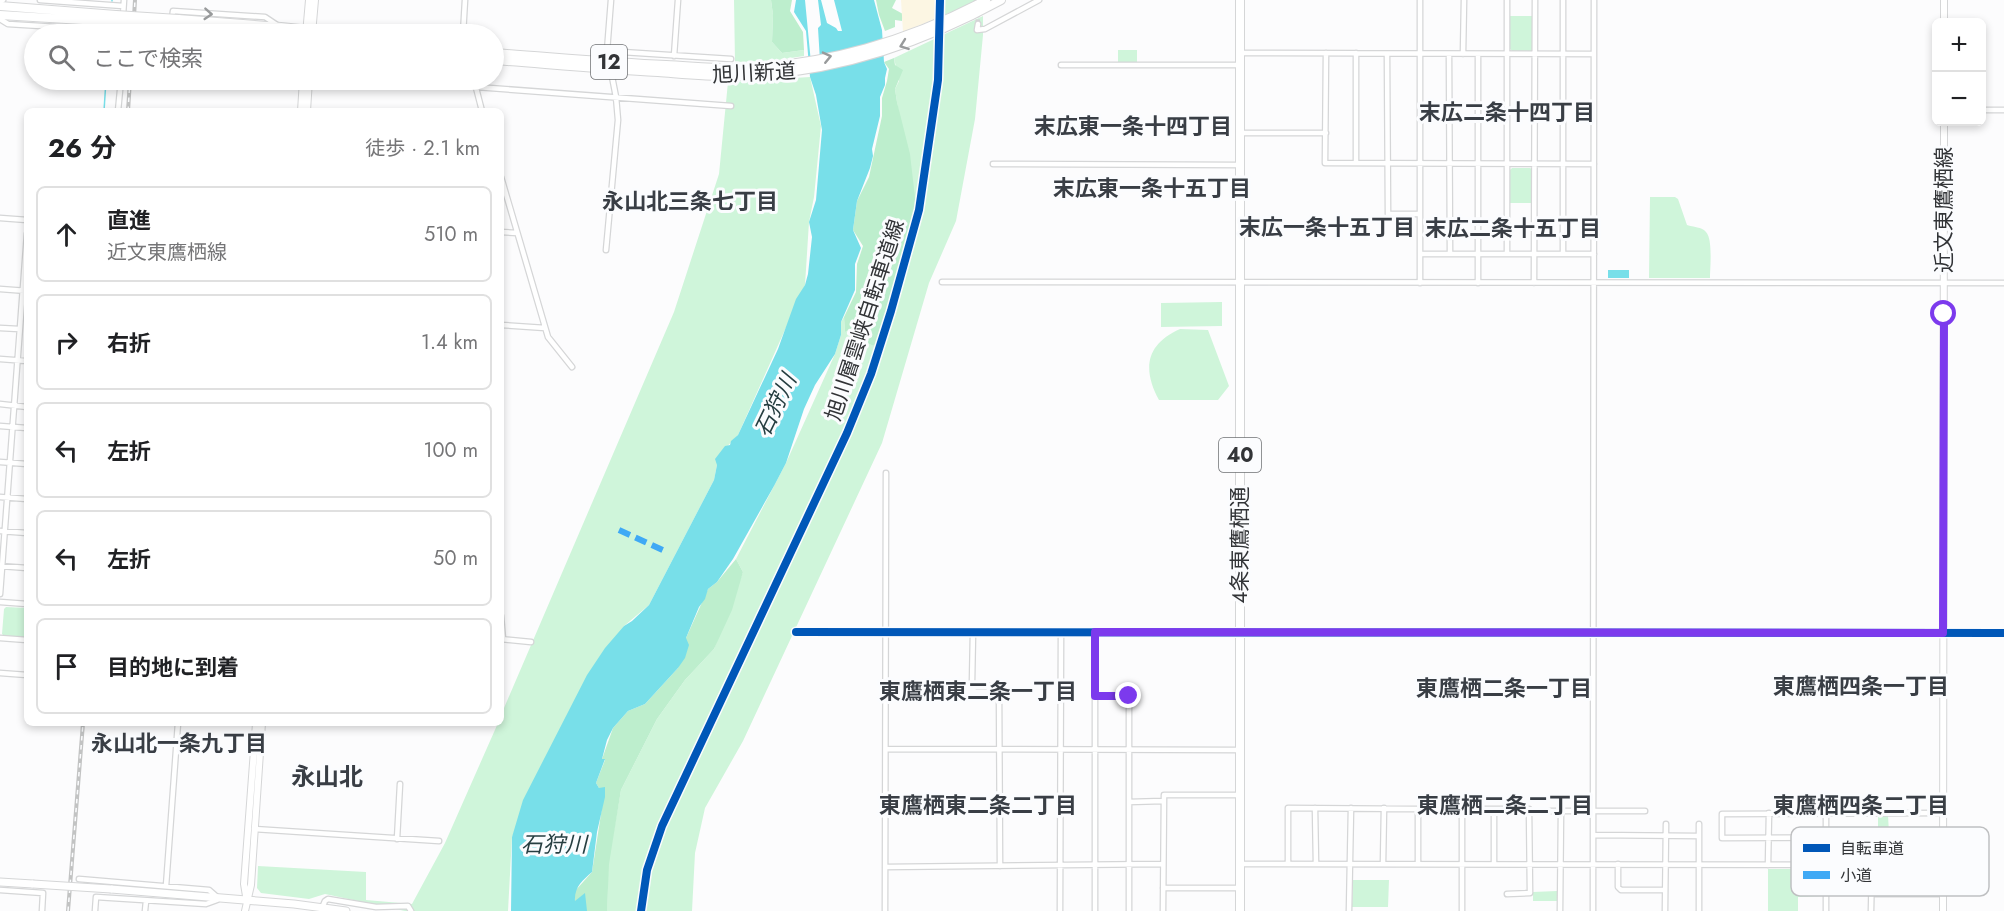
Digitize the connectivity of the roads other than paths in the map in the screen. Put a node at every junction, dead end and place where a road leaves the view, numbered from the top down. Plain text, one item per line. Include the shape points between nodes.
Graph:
1 (40, 0) edge
2 (309, 0) edge
3 (315, 0) edge
4 (465, 0) edge
5 (611, 0) edge
6 (678, 0) edge
7 (986, 0) edge
8 (1001, 0) edge
9 (1039, 0) edge
10 (1240, 0) edge
11 (1420, 0) edge
12 (1464, 0) edge
13 (1507, 0) edge
14 (1535, 0) edge
15 (1563, 0) edge
16 (1594, 0) edge
17 (1944, 0) edge
18 (1, 3) edge
19 (123, 3) edge
20 (0, 17) edge
21 (116, 18) junction
22 (1944, 18) edge
23 (958, 19) junction
24 (123, 24) edge
25 (171, 24) edge
26 (191, 24) edge
27 (272, 24) edge
28 (310, 24) edge
29 (311, 24) edge
30 (463, 24) edge
31 (978, 24) dead end
32 (24, 25) edge
33 (608, 51) junction
34 (1240, 53) junction
35 (1326, 53) junction
36 (1356, 53) junction
37 (504, 54) edge
38 (1388, 54) junction
39 (1420, 54) junction
40 (1449, 54) junction
41 (1463, 54) junction
42 (1478, 54) junction
43 (1535, 54) junction
44 (1563, 54) junction
45 (1594, 54) junction
46 (1507, 55) junction
47 (674, 56) junction
48 (731, 59) dead end
49 (504, 60) edge
50 (610, 65) junction
51 (1061, 65) dead end
52 (1240, 65) junction
53 (504, 89) edge
54 (120, 90) edge
55 (302, 90) edge
56 (308, 90) edge
57 (477, 90) edge
58 (616, 97) junction
59 (731, 106) dead end
60 (118, 108) edge
61 (301, 108) edge
62 (307, 108) edge
63 (482, 108) edge
64 (1986, 110) edge
65 (2004, 110) edge
66 (1944, 126) edge
67 (1240, 133) junction
68 (1326, 133) junction
69 (1356, 163) junction
70 (993, 164) dead end
71 (1387, 164) junction
72 (1420, 164) junction
73 (1450, 164) junction
74 (1478, 164) junction
75 (1507, 164) junction
76 (1535, 164) junction
77 (1563, 164) junction
78 (1594, 164) junction
79 (1240, 165) junction
80 (504, 188) edge
81 (1420, 214) junction
82 (0, 218) edge
83 (24, 220) edge
84 (504, 232) edge
85 (517, 233) junction
86 (606, 250) dead end
87 (1420, 254) junction
88 (1449, 254) junction
89 (1478, 254) junction
90 (1507, 254) junction
91 (1535, 254) junction
92 (1563, 254) junction
93 (1594, 254) junction
94 (942, 282) dead end
95 (1239, 282) junction
96 (1478, 282) junction
97 (1420, 283) junction
98 (1534, 283) junction
99 (1594, 283) junction
100 (1944, 283) junction
101 (2004, 283) edge
102 (0, 289) edge
103 (24, 290) edge
104 (504, 325) edge
105 (0, 328) edge
106 (19, 328) junction
107 (24, 328) edge
108 (545, 328) junction
109 (0, 360) edge
110 (17, 361) junction
111 (24, 361) edge
112 (572, 367) dead end
113 (0, 404) edge
114 (14, 406) junction
115 (24, 406) edge
116 (0, 426) edge
117 (13, 427) junction
118 (24, 428) edge
119 (0, 462) edge
120 (10, 463) junction
121 (24, 464) edge
122 (886, 473) dead end
123 (0, 497) edge
124 (8, 497) junction
125 (24, 499) edge
126 (2, 531) edge
127 (24, 533) edge
128 (1, 566) edge
129 (24, 568) edge
130 (0, 594) edge
131 (0, 602) edge
132 (24, 604) edge
133 (886, 631) junction
134 (796, 632) dead end
135 (972, 632) junction
136 (1061, 632) junction
137 (1095, 632) junction
138 (1240, 632) junction
139 (1594, 632) junction
140 (1943, 633) junction
141 (2004, 633) edge
142 (0, 639) edge
143 (504, 639) edge
144 (24, 640) edge
145 (531, 642) dead end
146 (0, 673) edge
147 (24, 675) edge
148 (1095, 696) junction
149 (178, 726) edge
150 (256, 726) edge
151 (262, 726) edge
152 (886, 749) junction
153 (1129, 749) junction
154 (1000, 750) junction
155 (1060, 750) junction
156 (1095, 750) junction
157 (1240, 750) junction
158 (400, 784) dead end
159 (1240, 795) junction
160 (1163, 801) junction
161 (1129, 802) junction
162 (1316, 808) junction
163 (1351, 808) junction
164 (1384, 808) junction
165 (1494, 809) junction
166 (1529, 811) junction
167 (1561, 811) junction
168 (1594, 811) junction
169 (1645, 811) dead end
170 (1769, 813) junction
171 (1826, 813) junction
172 (1943, 813) junction
173 (1666, 824) dead end
174 (1699, 824) dead end
175 (1826, 827) edge
176 (1943, 827) edge
177 (251, 829) junction
178 (1594, 835) junction
179 (1666, 836) junction
180 (1699, 836) junction
181 (1768, 838) junction
182 (1791, 838) edge
183 (397, 839) junction
184 (440, 841) dead end
185 (1060, 864) junction
186 (1095, 864) junction
187 (1128, 864) junction
188 (1163, 864) junction
189 (1239, 864) junction
190 (1288, 864) junction
191 (1316, 864) junction
192 (1350, 864) junction
193 (1383, 864) junction
194 (1418, 864) junction
195 (1494, 864) junction
196 (1529, 864) junction
197 (1618, 864) junction
198 (1699, 864) junction
199 (1462, 865) junction
200 (1561, 865) junction
201 (1593, 865) junction
202 (1666, 865) junction
203 (1768, 865) junction
204 (1791, 865) edge
205 (1000, 866) junction
206 (885, 867) junction
207 (79, 879) dead end
208 (0, 882) edge
209 (166, 886) junction
210 (1163, 888) junction
211 (1239, 888) junction
212 (0, 890) edge
213 (1665, 890) junction
214 (1507, 894) dead end
215 (1872, 896) edge
216 (220, 899) junction
217 (246, 900) junction
218 (146, 901) junction
219 (322, 908) junction
220 (337, 910) edge
221 (42, 911) edge
222 (95, 911) edge
223 (145, 911) edge
224 (245, 911) edge
225 (346, 911) edge
226 (411, 911) edge
227 (885, 911) edge
228 (1060, 911) edge
229 (1095, 911) edge
230 (1129, 911) edge
231 (1163, 911) edge
232 (1240, 911) edge
233 (1349, 911) edge
234 (1462, 911) edge
235 (1560, 911) edge
236 (1593, 911) edge
237 (1665, 911) edge
238 (1699, 911) edge
239 (1871, 911) edge

1 - 19 street
2 - 28 street
3 - 29 street
4 - 30 street
5 - 33 street
6 - 47 street
7 - 23 highway, 旭川新道 / 12
8 - 23 highway, 旭川新道 / 12
9 - 31 street via 985,29 977,30
10 - 34 highway, 4条東鷹栖通 / 40
11 - 39 street
12 - 41 street
13 - 46 street
14 - 43 street
15 - 44 street
16 - 45 street
17 - 22 street
18 - 21 highway
19 - 24 street
20 - 21 highway
20 - 32 street via 8,24
21 - 26 highway, bridge
23 - 50 highway, 旭川新道 / 12 via 854,51 744,72
25 -> 27 street via 173,11 265,17
33 - 47 street
33 - 50 street
34 - 35 street
34 - 52 highway, 4条東鷹栖通 / 40
35 - 36 street
35 - 68 street
36 - 38 street
36 - 69 street
37 - 50 highway, 旭川新道 / 12
38 - 39 street
38 - 71 street
39 - 40 street
39 - 72 street
40 - 41 street
40 - 73 street
41 - 42 street
42 - 46 street
42 - 74 street
43 - 44 street
43 - 46 street
43 - 76 street
44 - 45 street
44 - 77 street
45 - 78 street
46 - 75 street
47 - 48 street
49 - 50 highway, 旭川新道 / 12
50 - 58 street
51 - 52 street
52 - 67 highway, 4条東鷹栖通 / 40
53 - 58 street
54 - 60 street
55 - 61 street
56 - 62 street
57 - 63 street
58 - 59 street
58 - 86 street via 618,120
64 - 65 street
66 - 100 street, 近文東鷹栖線
67 - 68 street
67 - 79 highway, 4条東鷹栖通 / 40
68 - 69 street via 1325,163
69 - 71 street
70 - 79 street
71 - 72 street
71 - 81 street via 1388,214
72 - 73 street
72 - 81 street
73 - 74 street
73 - 88 street
74 - 75 street
74 - 89 street
75 - 76 street
75 - 90 street
76 - 77 street
76 - 91 street
77 - 78 street
77 - 92 street
78 - 93 street
79 - 95 highway, 4条東鷹栖通 / 40
80 - 85 street
81 - 87 street
82 - 83 street
84 - 85 street
85 - 108 street
87 - 88 street
87 - 97 street
88 - 89 street
89 - 90 street
89 - 96 street
90 - 91 street
91 - 92 street
91 - 98 street
92 - 93 street
93 - 99 street
94 - 95 street
95 - 97 street
95 - 138 highway, 4条東鷹栖通 / 40
96 - 97 street
96 - 98 street
98 - 99 street
99 - 100 street
99 - 139 street
100 - 101 street
100 - 140 street, 近文東鷹栖線
102 - 103 street
103 - 106 street
104 - 108 street
105 - 106 street
106 - 107 street
106 - 110 street
108 - 112 street
109 - 110 street
110 - 111 street
110 - 114 street
113 - 114 street
114 - 115 street
114 - 117 street
116 - 117 street
117 - 118 street
117 - 120 street
119 - 120 street
120 - 121 street
120 - 124 street
122 - 133 street
123 - 124 street
124 - 125 street
124 - 126 street
126 - 127 street
126 - 128 street
128 - 129 street
128 - 130 street
131 - 132 street
133 - 134 street
133 - 135 street
133 - 152 street
135 - 136 street
135 - 154 street via 972,683 999,686
136 - 137 street
136 - 155 street
137 - 138 street
137 - 148 street
138 - 139 street
138 - 157 highway, 4条東鷹栖通 / 40
139 - 140 street
139 - 168 street
140 - 141 street
140 - 172 street, 近文東鷹栖線
142 - 144 street
143 - 145 street
146 - 147 street
148 - 153 street via 1129,696
148 - 156 street
149 - 209 street
150 - 177 street
151 - 177 street
152 - 154 street
152 - 206 street
153 - 156 street
153 - 157 street
153 - 161 street
154 - 155 street
154 - 205 street
155 - 156 street
155 - 185 street
156 - 186 street
157 - 159 highway, 4条東鷹栖通 / 40
158 - 183 street
159 - 160 street via 1164,795
159 - 189 highway, 4条東鷹栖通 / 40
160 - 161 street
160 - 188 street
161 - 187 street
162 - 163 street
162 - 190 street via 1288,808
162 - 191 street
163 - 164 street
163 - 192 street
164 - 193 street
164 - 194 street via 1418,809
165 - 166 street
165 - 195 street
165 - 199 street via 1462,809
166 - 167 street
166 - 196 street
167 - 168 street
167 - 200 street
168 - 169 street
168 - 178 street
170 - 171 street
170 - 181 street
170 - 181 street via 1722,814 1722,838
171 - 172 street
171 - 175 street
172 - 176 street, 近文東鷹栖線
173 - 179 street
174 - 180 street
177 - 183 street
177 - 217 street
178 - 179 street
178 - 201 street
179 - 180 street
179 - 202 street
180 - 198 street
181 - 182 street
181 - 203 street
183 - 184 street
185 - 186 street
185 - 205 street
185 - 228 street
186 - 187 street
186 - 229 street
187 - 188 street
187 - 230 street
188 - 210 street
189 - 190 street
189 - 211 highway, 4条東鷹栖通 / 40
190 - 191 street
191 - 192 street
192 - 193 street
192 - 233 street
193 - 194 street
194 - 199 street
195 - 196 street
195 - 199 street
196 - 200 street
196 - 214 street via 1530,893
197 - 201 street
197 - 202 street
197 - 213 street via 1621,890
198 - 202 street
198 - 203 street
198 - 238 street
199 - 234 street
200 - 201 street
200 - 235 street
201 - 236 street
202 - 213 street
203 - 204 street
205 - 206 street
206 - 227 street
207 - 209 street
208 - 216 main road, bridge
209 - 216 street via 209,890
210 - 211 street
210 - 231 street
211 - 232 highway, 4条東鷹栖通 / 40
212 - 221 street via 44,893
213 - 237 street
215 - 239 street
216 - 217 main road
216 - 218 street via 206,904
217 - 219 main road
217 - 224 street
218 - 222 street via 96,897
218 - 223 street
219 - 220 main road
219 - 226 street via 328,899 376,907 408,906
220 - 225 main road

